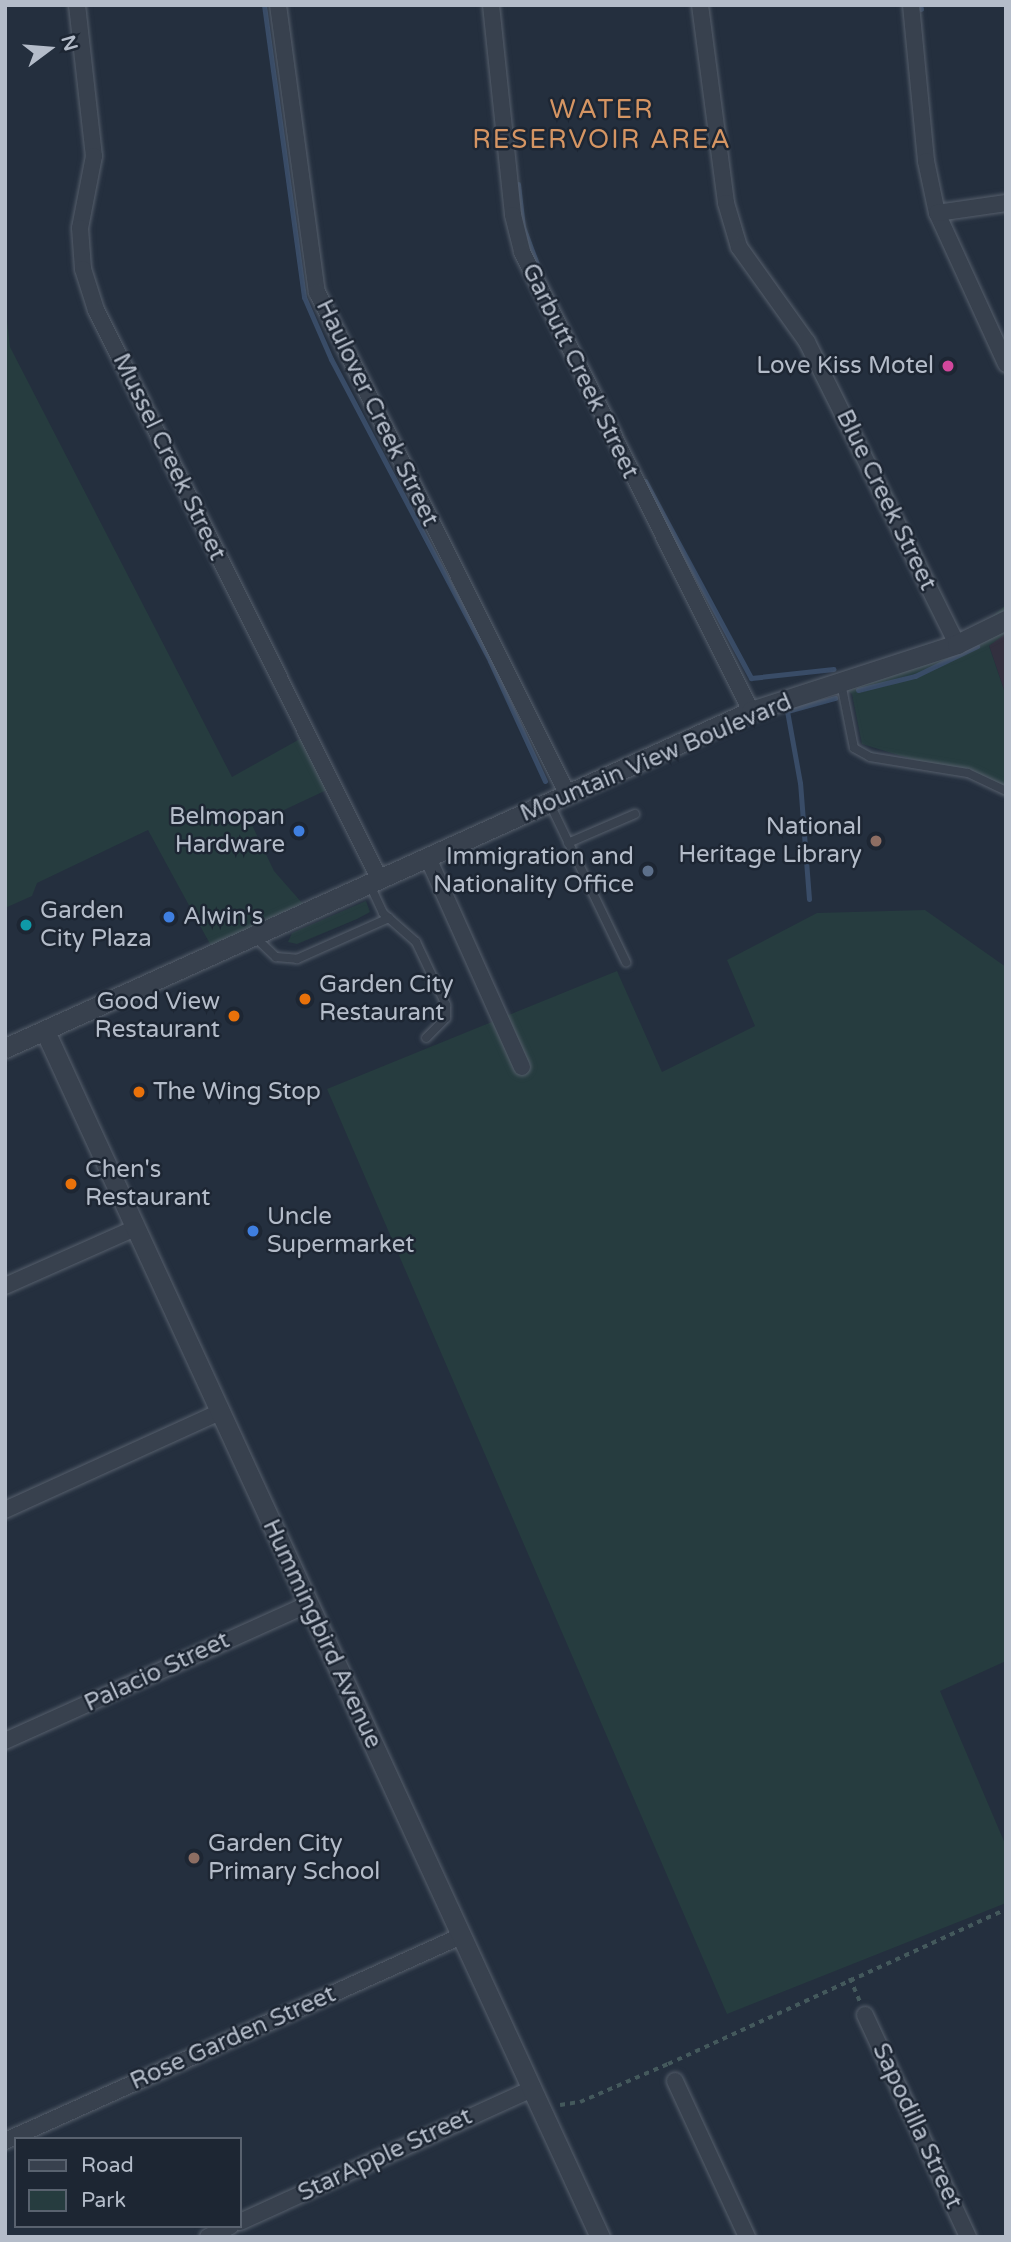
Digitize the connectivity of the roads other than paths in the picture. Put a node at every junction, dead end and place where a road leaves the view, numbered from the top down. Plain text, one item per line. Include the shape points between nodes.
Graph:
1 (77, 5) edge
2 (278, 5) edge
3 (491, 5) edge
4 (699, 5) edge
5 (911, 5) edge
6 (1006, 204) edge
7 (937, 213) junction
8 (1006, 364) edge
9 (1006, 620) edge
10 (957, 644) junction
11 (841, 682) junction
12 (751, 711) junction
13 (1006, 791) edge
14 (567, 793) junction
15 (549, 802) junction
16 (635, 814) dead end
17 (568, 843) junction
18 (428, 858) junction
19 (375, 883) junction
20 (389, 918) junction
21 (255, 937) junction
22 (626, 962) dead end
23 (45, 1031) junction
24 (426, 1038) dead end
25 (5, 1048) edge
26 (522, 1067) dead end
27 (135, 1228) junction
28 (5, 1286) edge
29 (220, 1412) junction
30 (5, 1510) edge
31 (308, 1604) junction
32 (5, 1741) edge
33 (461, 1936) junction
34 (865, 2015) road end
35 (675, 2081) dead end
36 (531, 2089) junction
37 (5, 2141) edge
38 (242, 2221) edge
39 (227, 2228) edge
40 (208, 2237) edge
41 (600, 2237) edge
42 (747, 2237) edge
43 (968, 2237) edge

1 - 19 street, Mussel Creek Street via 94,156 80,228 83,269 96,310
2 - 14 street, Haulover Creek Street via 317,292
3 - 12 street, Garbutt Creek Street via 513,215 522,252
4 - 10 street, Blue Creek Street via 726,203 739,247 807,342
5 - 7 street via 926,160
6 - 7 street
7 - 8 street
9 - 10 street, Mountain View Boulevard
10 - 11 street, Mountain View Boulevard
11 - 12 street, Mountain View Boulevard
11 - 13 lane via 854,748 870,757 968,773
12 - 14 street, Mountain View Boulevard
14 - 15 street, Mountain View Boulevard
15 - 17 lane
15 - 18 street, Mountain View Boulevard
16 - 17 lane
17 - 22 lane
18 - 19 street, Mountain View Boulevard
18 - 26 street
19 - 20 lane
19 - 21 street, Mountain View Boulevard
20 - 21 lane via 297,959 276,957
20 - 24 lane via 416,942 446,1005 446,1018
21 - 23 street, Mountain View Boulevard
23 - 25 street, Mountain View Boulevard
23 - 27 street, Hummingbird Avenue
27 - 28 street
27 - 29 street, Hummingbird Avenue
29 - 30 street
29 - 31 street, Hummingbird Avenue
31 - 32 street, Palacio Street
31 - 33 street, Hummingbird Avenue
33 - 36 street, Hummingbird Avenue
33 - 37 street, Rose Garden Street
34 - 43 street, Sapodilla Street
35 - 42 street
36 - 38 street, StarApple Street
36 - 41 street, Hummingbird Avenue
39 - 40 street

